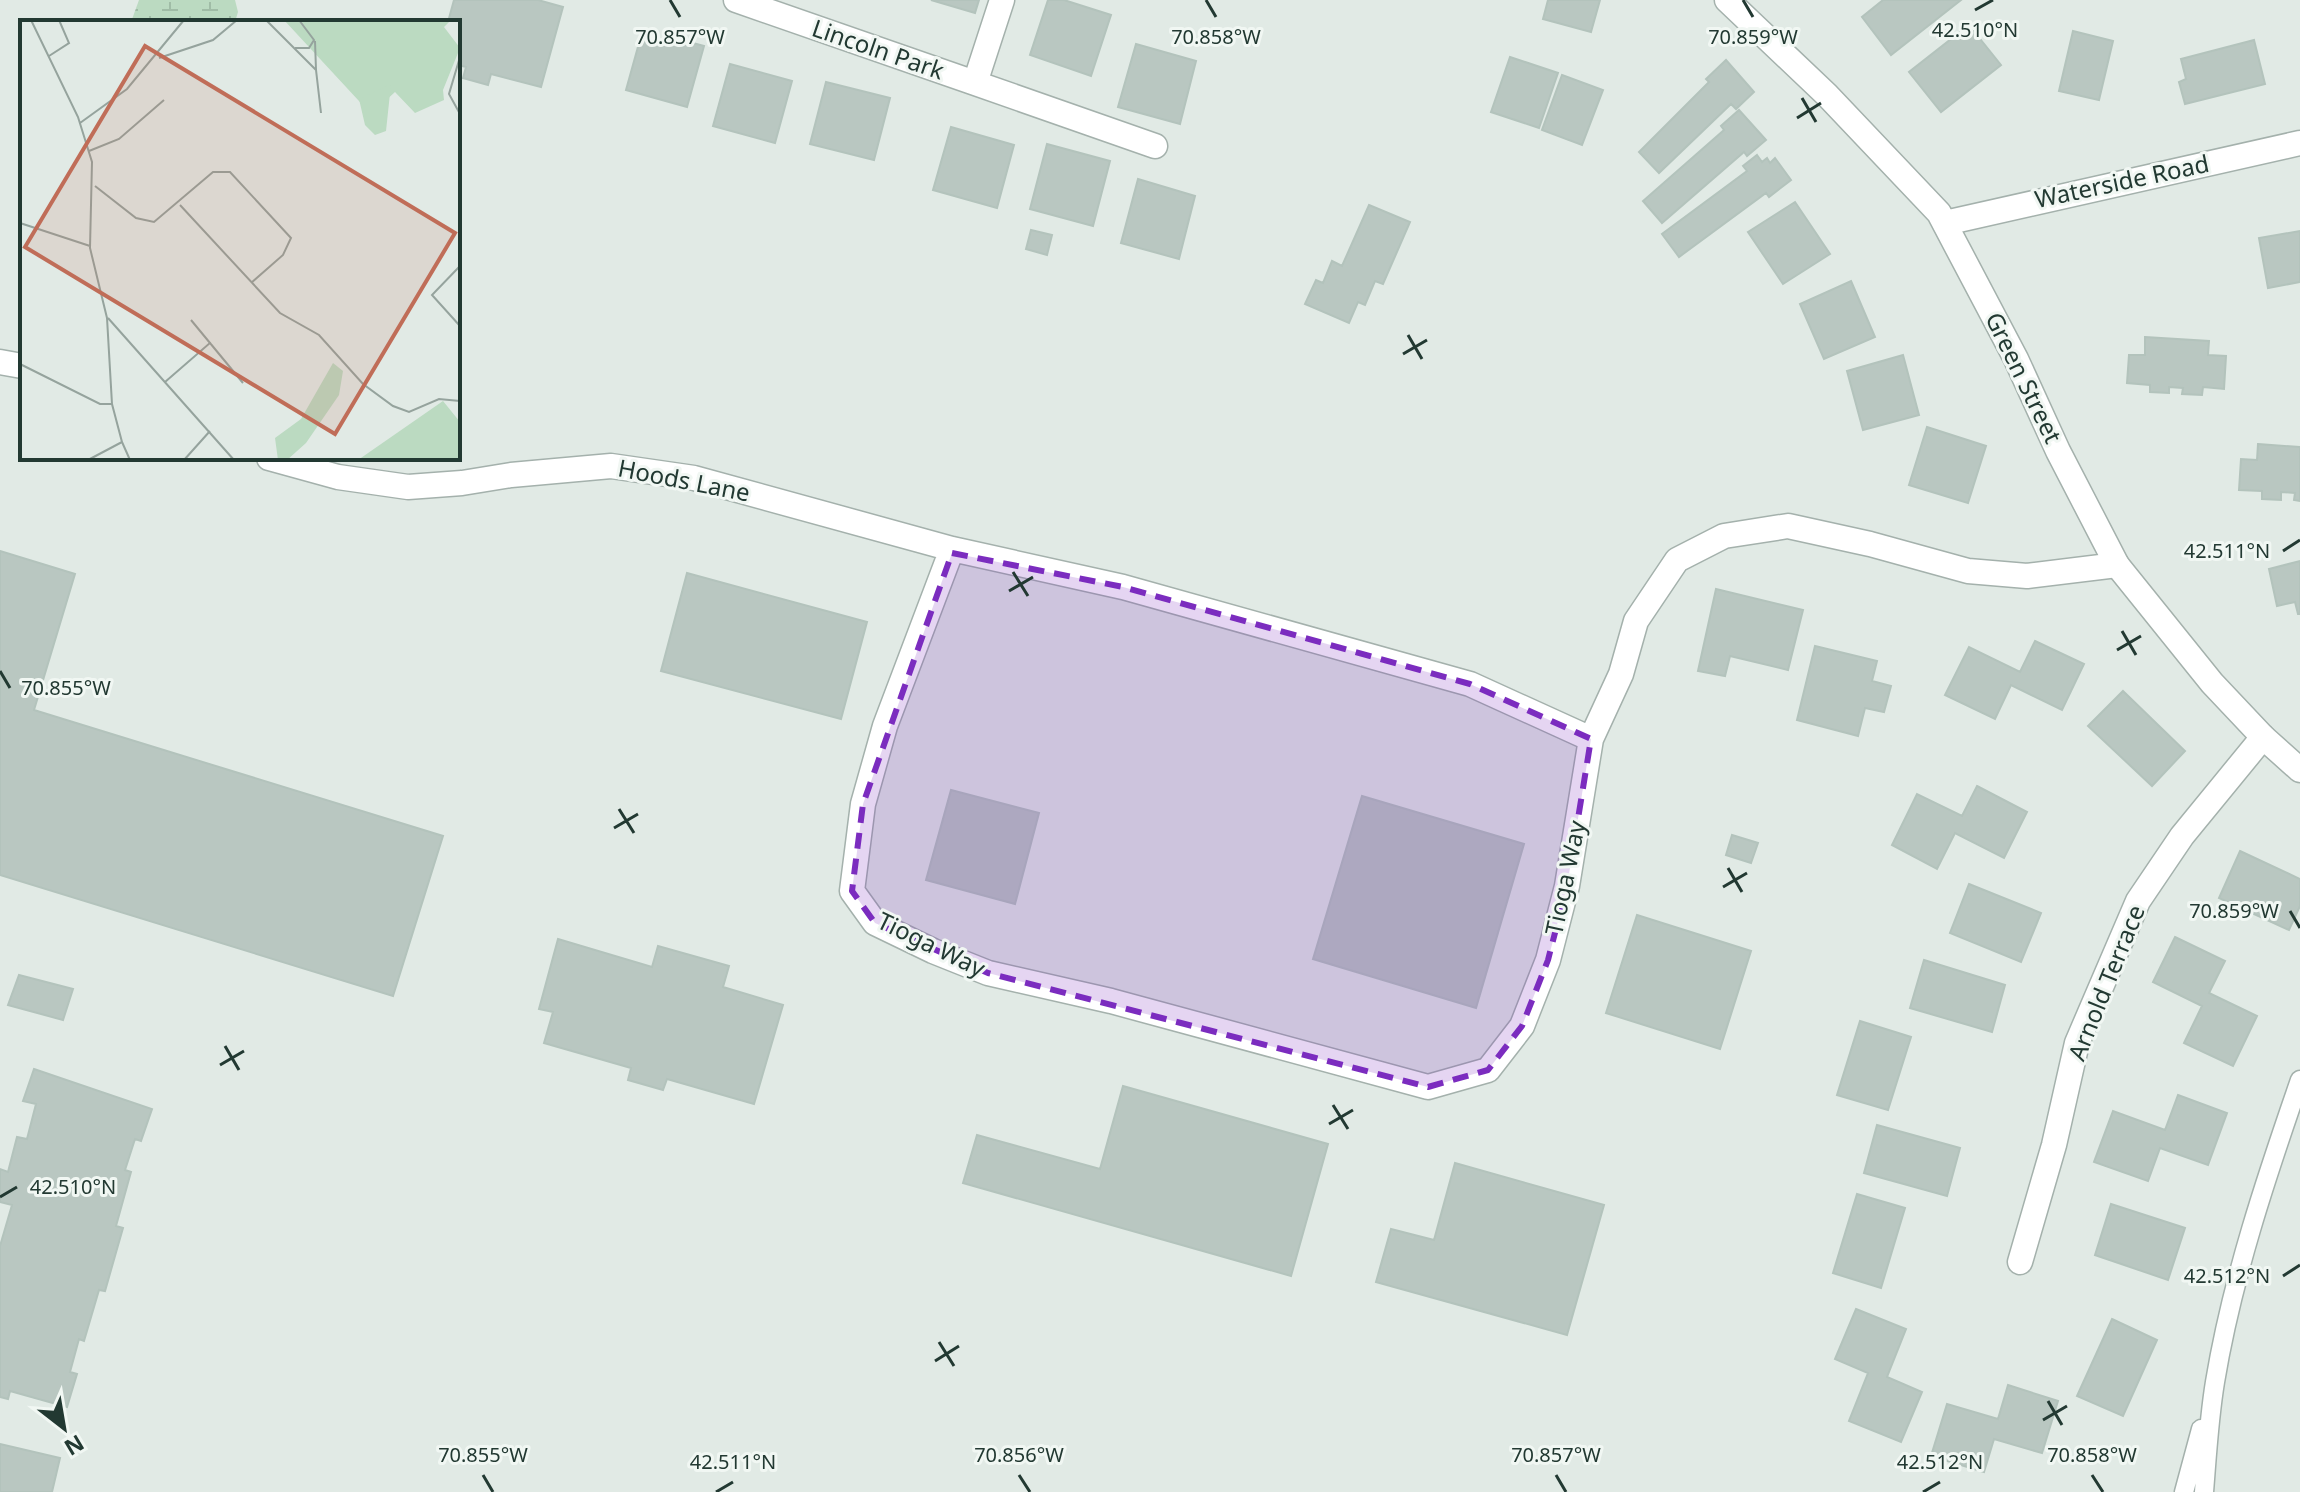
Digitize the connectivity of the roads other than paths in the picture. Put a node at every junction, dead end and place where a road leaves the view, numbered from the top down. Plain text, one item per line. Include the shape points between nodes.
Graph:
1 (736, 0) edge
2 (1002, 0) edge
3 (1727, 0) edge
4 (975, 83) junction
5 (2300, 143) edge
6 (1155, 146) dead end
7 (1945, 223) junction
8 (0, 362) edge
9 (20, 366) edge
10 (276, 460) edge
11 (952, 549) junction
12 (2117, 565) junction
13 (2263, 737) junction
14 (1591, 739) junction
15 (2300, 770) edge
16 (2300, 1080) edge
17 (2020, 1262) dead end
18 (2214, 1384) junction
19 (2184, 1492) edge
20 (2204, 1492) edge

1 - 4 street, Lincoln Park
2 - 4 street, Lincoln Park
3 - 7 street, Green Street via 1888,158
4 - 6 street, Lincoln Park
5 - 7 street, Waterside Road
7 - 12 street, Green Street
8 - 9 street
10 - 11 street, Hoods Lane via 338,477 408,487 611,466 694,478
11 - 14 street via 1123,587 1470,684
11 - 14 street, Tioga Way via 885,726 863,804 852,891 875,923 988,973 1428,1087 1488,1070 1522,1026 1548,960 1567,886
12 - 13 street, Green Street
12 - 14 street, Tioga Way via 2012,575 1968,571 1788,526 1724,536 1677,560 1636,621 1621,674
13 - 15 street, Green Street
13 - 17 street, Arnold Terrace via 2182,836 2138,901 2077,1043
16 - 18 lane via 2258,1201
18 - 19 lane
18 - 20 lane

